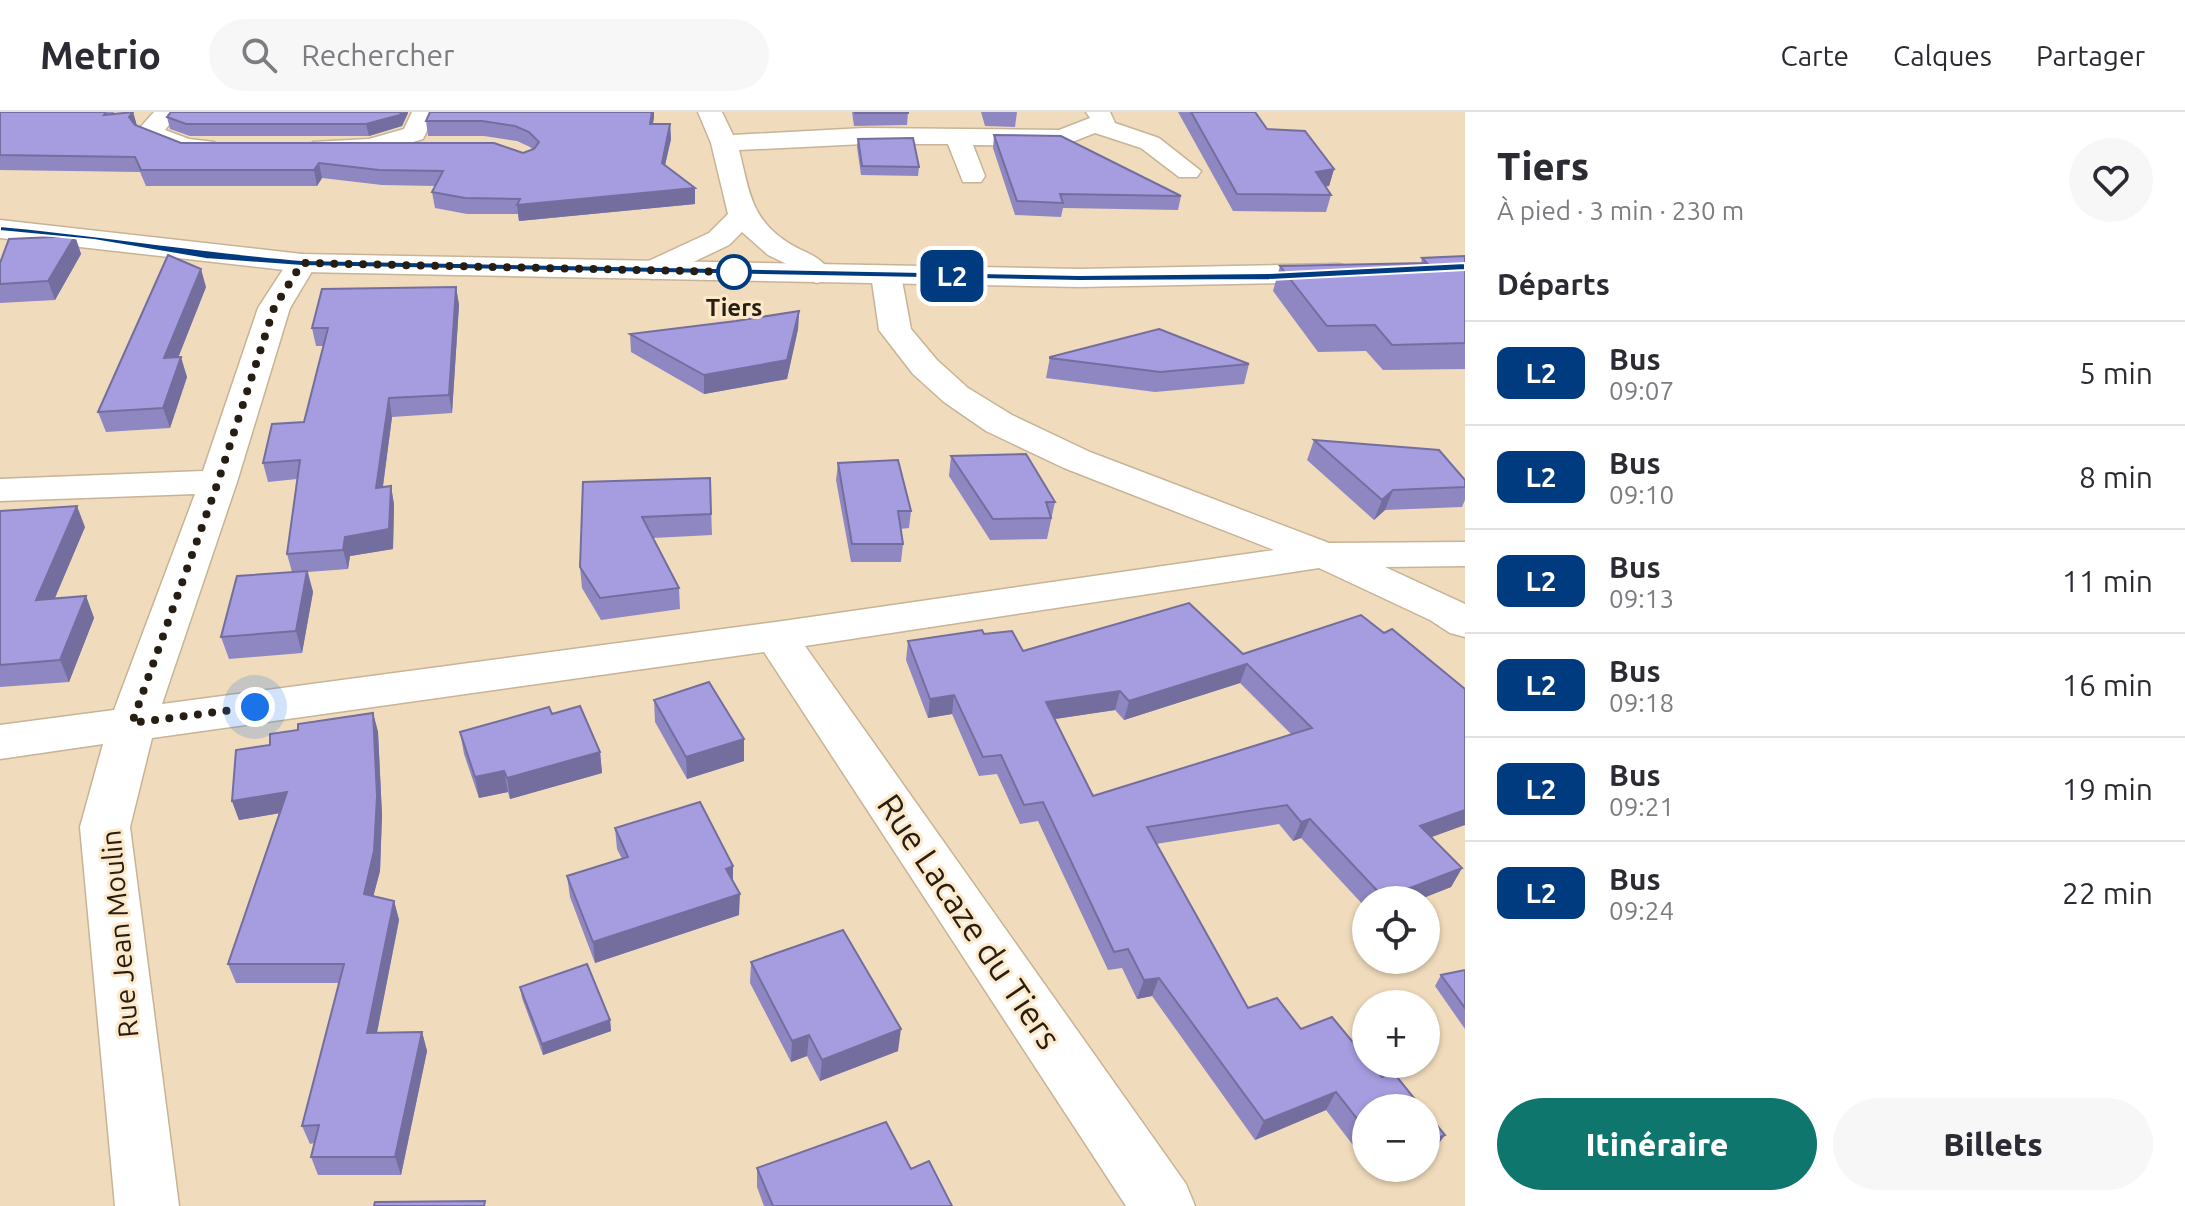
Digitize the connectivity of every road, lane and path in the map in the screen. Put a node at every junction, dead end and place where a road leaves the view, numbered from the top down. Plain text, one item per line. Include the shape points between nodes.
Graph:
1 (167, 112) edge
2 (424, 112) edge
3 (710, 112) edge
4 (1096, 118) edge
5 (958, 137) junction
6 (724, 143) junction
7 (232, 147) edge
8 (293, 147) edge
9 (370, 147) junction
10 (442, 147) edge
11 (1188, 171) dead end
12 (972, 176) dead end
13 (742, 215) junction
14 (0, 229) edge
15 (302, 263) junction
16 (653, 270) junction
17 (1374, 271) edge
18 (817, 274) junction
19 (886, 275) junction
20 (218, 482) junction
21 (0, 490) edge
22 (1465, 554) edge
23 (1324, 555) junction
24 (1465, 623) edge
25 (776, 636) junction
26 (132, 723) junction
27 (0, 742) edge
28 (147, 1206) edge
29 (1163, 1206) edge

1 - 7 street via 149,132 185,147
2 - 9 street via 414,134
3 - 6 street
4 - 5 street via 1062,138
4 - 11 street via 1150,143
5 - 6 street
5 - 12 street
6 - 13 street
8 - 9 street
9 - 10 street
13 - 16 street via 719,239
13 - 18 street via 778,249 810,264
14 - 15 street
15 - 16 street
15 - 20 street, Rue Jean Moulin via 274,308
16 - 18 street
17 - 19 street via 1269,277
18 - 19 street
19 - 23 street via 895,330 945,385 999,423 1077,460
20 - 21 street
20 - 26 street, Rue Jean Moulin
22 - 23 street
23 - 24 street
23 - 25 street
25 - 26 street
25 - 29 street, Rue Lacaze du Tiers
26 - 27 street
26 - 28 street, Rue Jean Moulin via 105,827

